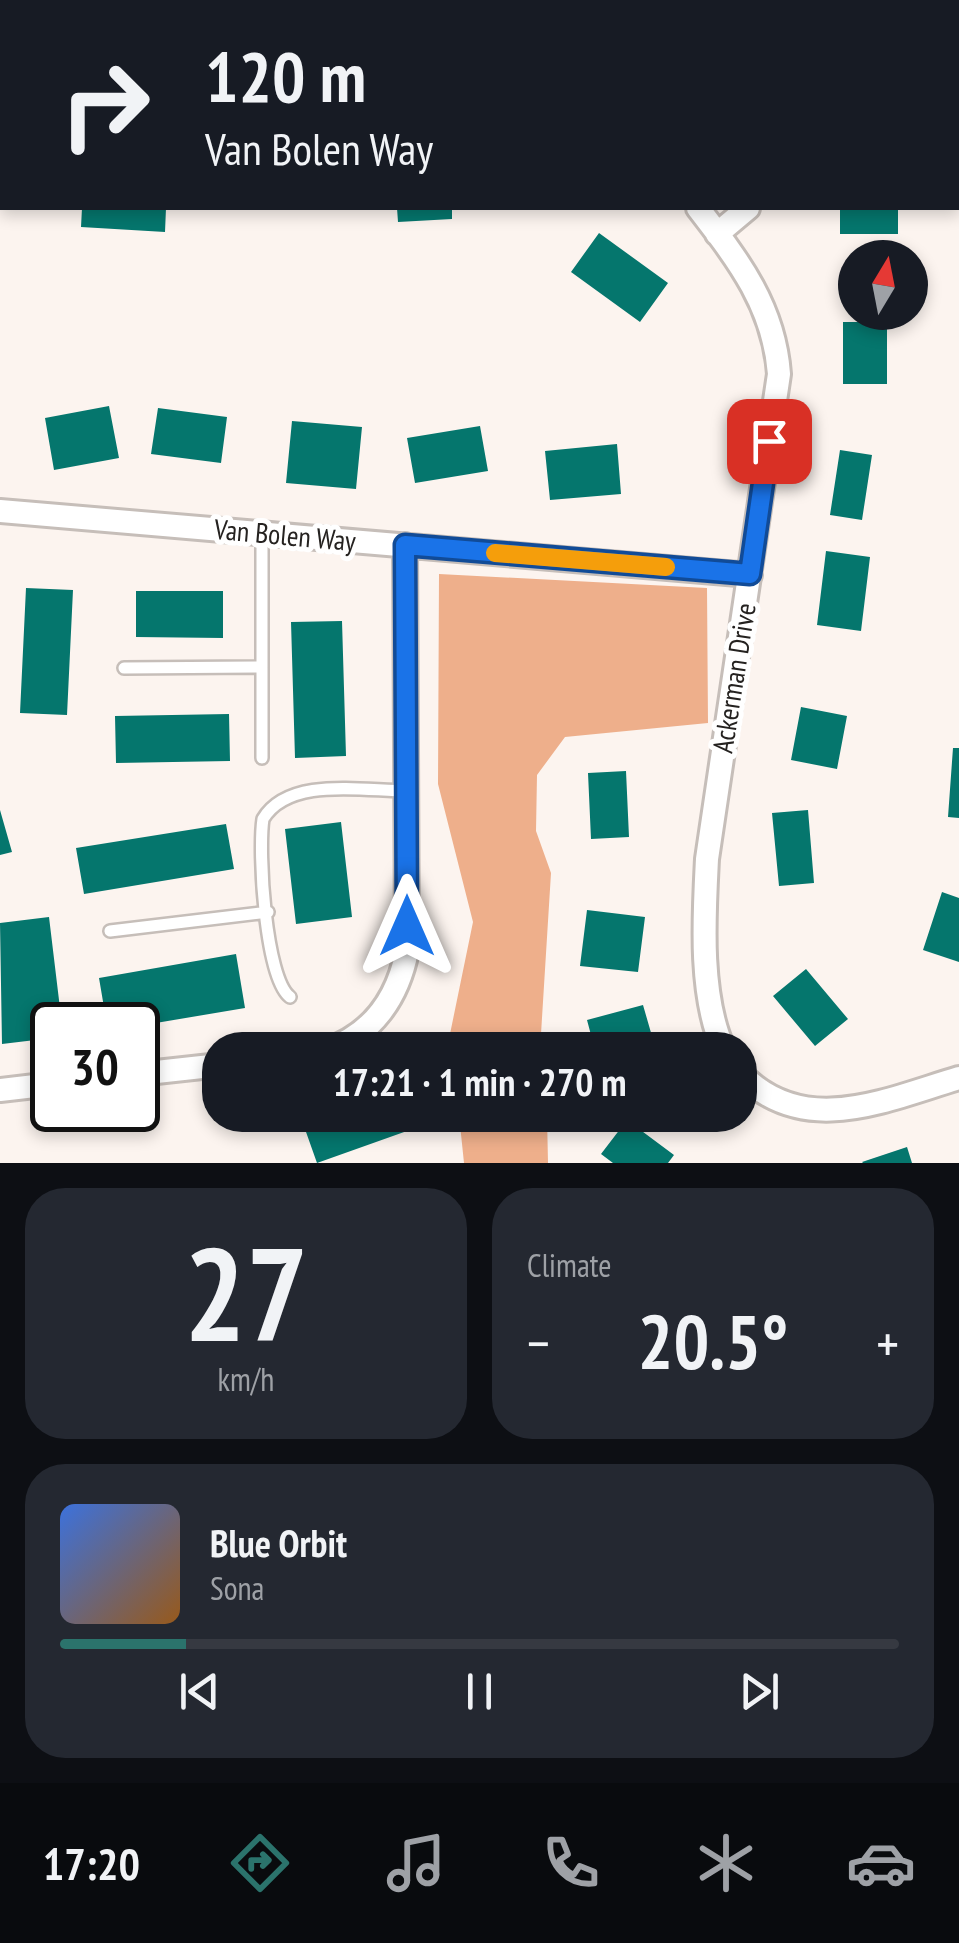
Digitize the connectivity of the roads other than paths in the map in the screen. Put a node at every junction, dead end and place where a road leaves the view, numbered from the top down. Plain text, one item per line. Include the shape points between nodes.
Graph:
1 (700, 210) edge
2 (746, 210) edge
3 (718, 234) junction
4 (0, 511) edge
5 (262, 533) junction
6 (405, 545) junction
7 (750, 574) junction
8 (262, 667) junction
9 (124, 668) dead end
10 (262, 758) dead end
11 (407, 791) junction
12 (268, 912) junction
13 (110, 931) dead end
14 (290, 997) dead end
15 (361, 1032) edge
16 (720, 1032) edge
17 (202, 1067) edge
18 (160, 1072) edge
19 (959, 1078) edge
20 (30, 1087) edge
21 (757, 1087) edge
22 (0, 1090) edge

1 - 3 street, Ackerman Drive
2 - 3 street
3 - 7 street, Ackerman Drive via 758,290 777,344 779,374
4 - 5 street, Van Bolen Way
5 - 6 street, Van Bolen Way
5 - 8 lane
6 - 7 street, Van Bolen Way
6 - 11 street
7 - 16 street, Ackerman Drive via 706,876 708,976
8 - 9 lane
8 - 10 lane
11 - 12 lane via 296,792 271,806 261,835
11 - 15 street via 407,952 402,976
12 - 13 lane
12 - 14 lane via 278,982
17 - 18 street
19 - 21 street via 846,1111 820,1112 772,1099
20 - 22 street

